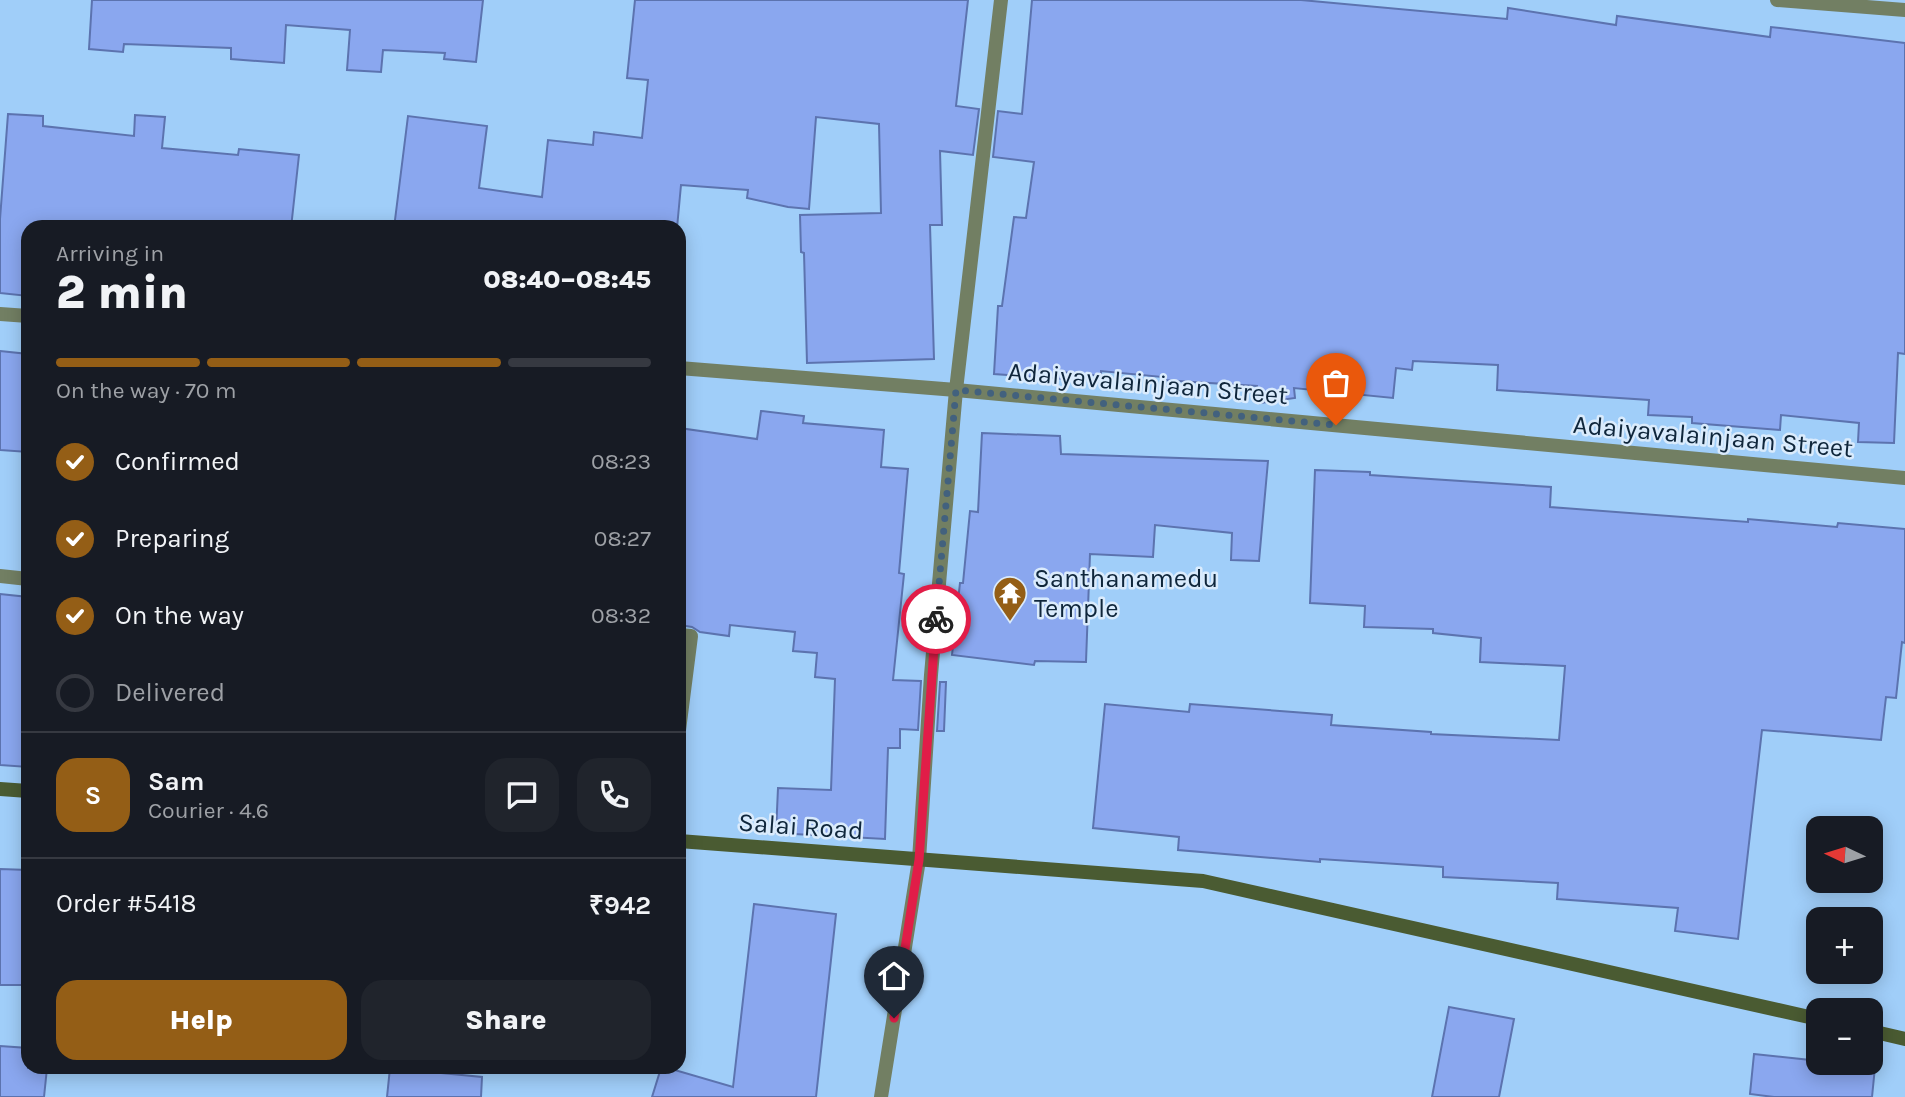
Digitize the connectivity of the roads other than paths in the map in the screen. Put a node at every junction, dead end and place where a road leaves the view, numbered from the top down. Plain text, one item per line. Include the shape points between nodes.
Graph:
1 (1001, 0) edge
2 (1777, 0) edge
3 (1905, 10) edge
4 (0, 314) edge
5 (21, 316) edge
6 (686, 369) edge
7 (956, 390) junction
8 (1905, 478) edge
9 (0, 576) edge
10 (21, 578) edge
11 (686, 636) edge
12 (686, 675) edge
13 (0, 789) edge
14 (21, 790) edge
15 (686, 842) edge
16 (919, 860) junction
17 (1806, 1016) edge
18 (1883, 1034) edge
19 (1905, 1039) edge
20 (881, 1097) edge

1 - 7 street
2 - 3 street
4 - 5 street
6 - 7 street, Adaiyavalainjaan Street
7 - 8 street, Adaiyavalainjaan Street
7 - 16 street
9 - 10 street
11 - 12 street via 691,636
13 - 14 main road
15 - 16 main road, Salai Road
16 - 17 main road, Salai Road via 1203,881
16 - 20 street
18 - 19 main road

